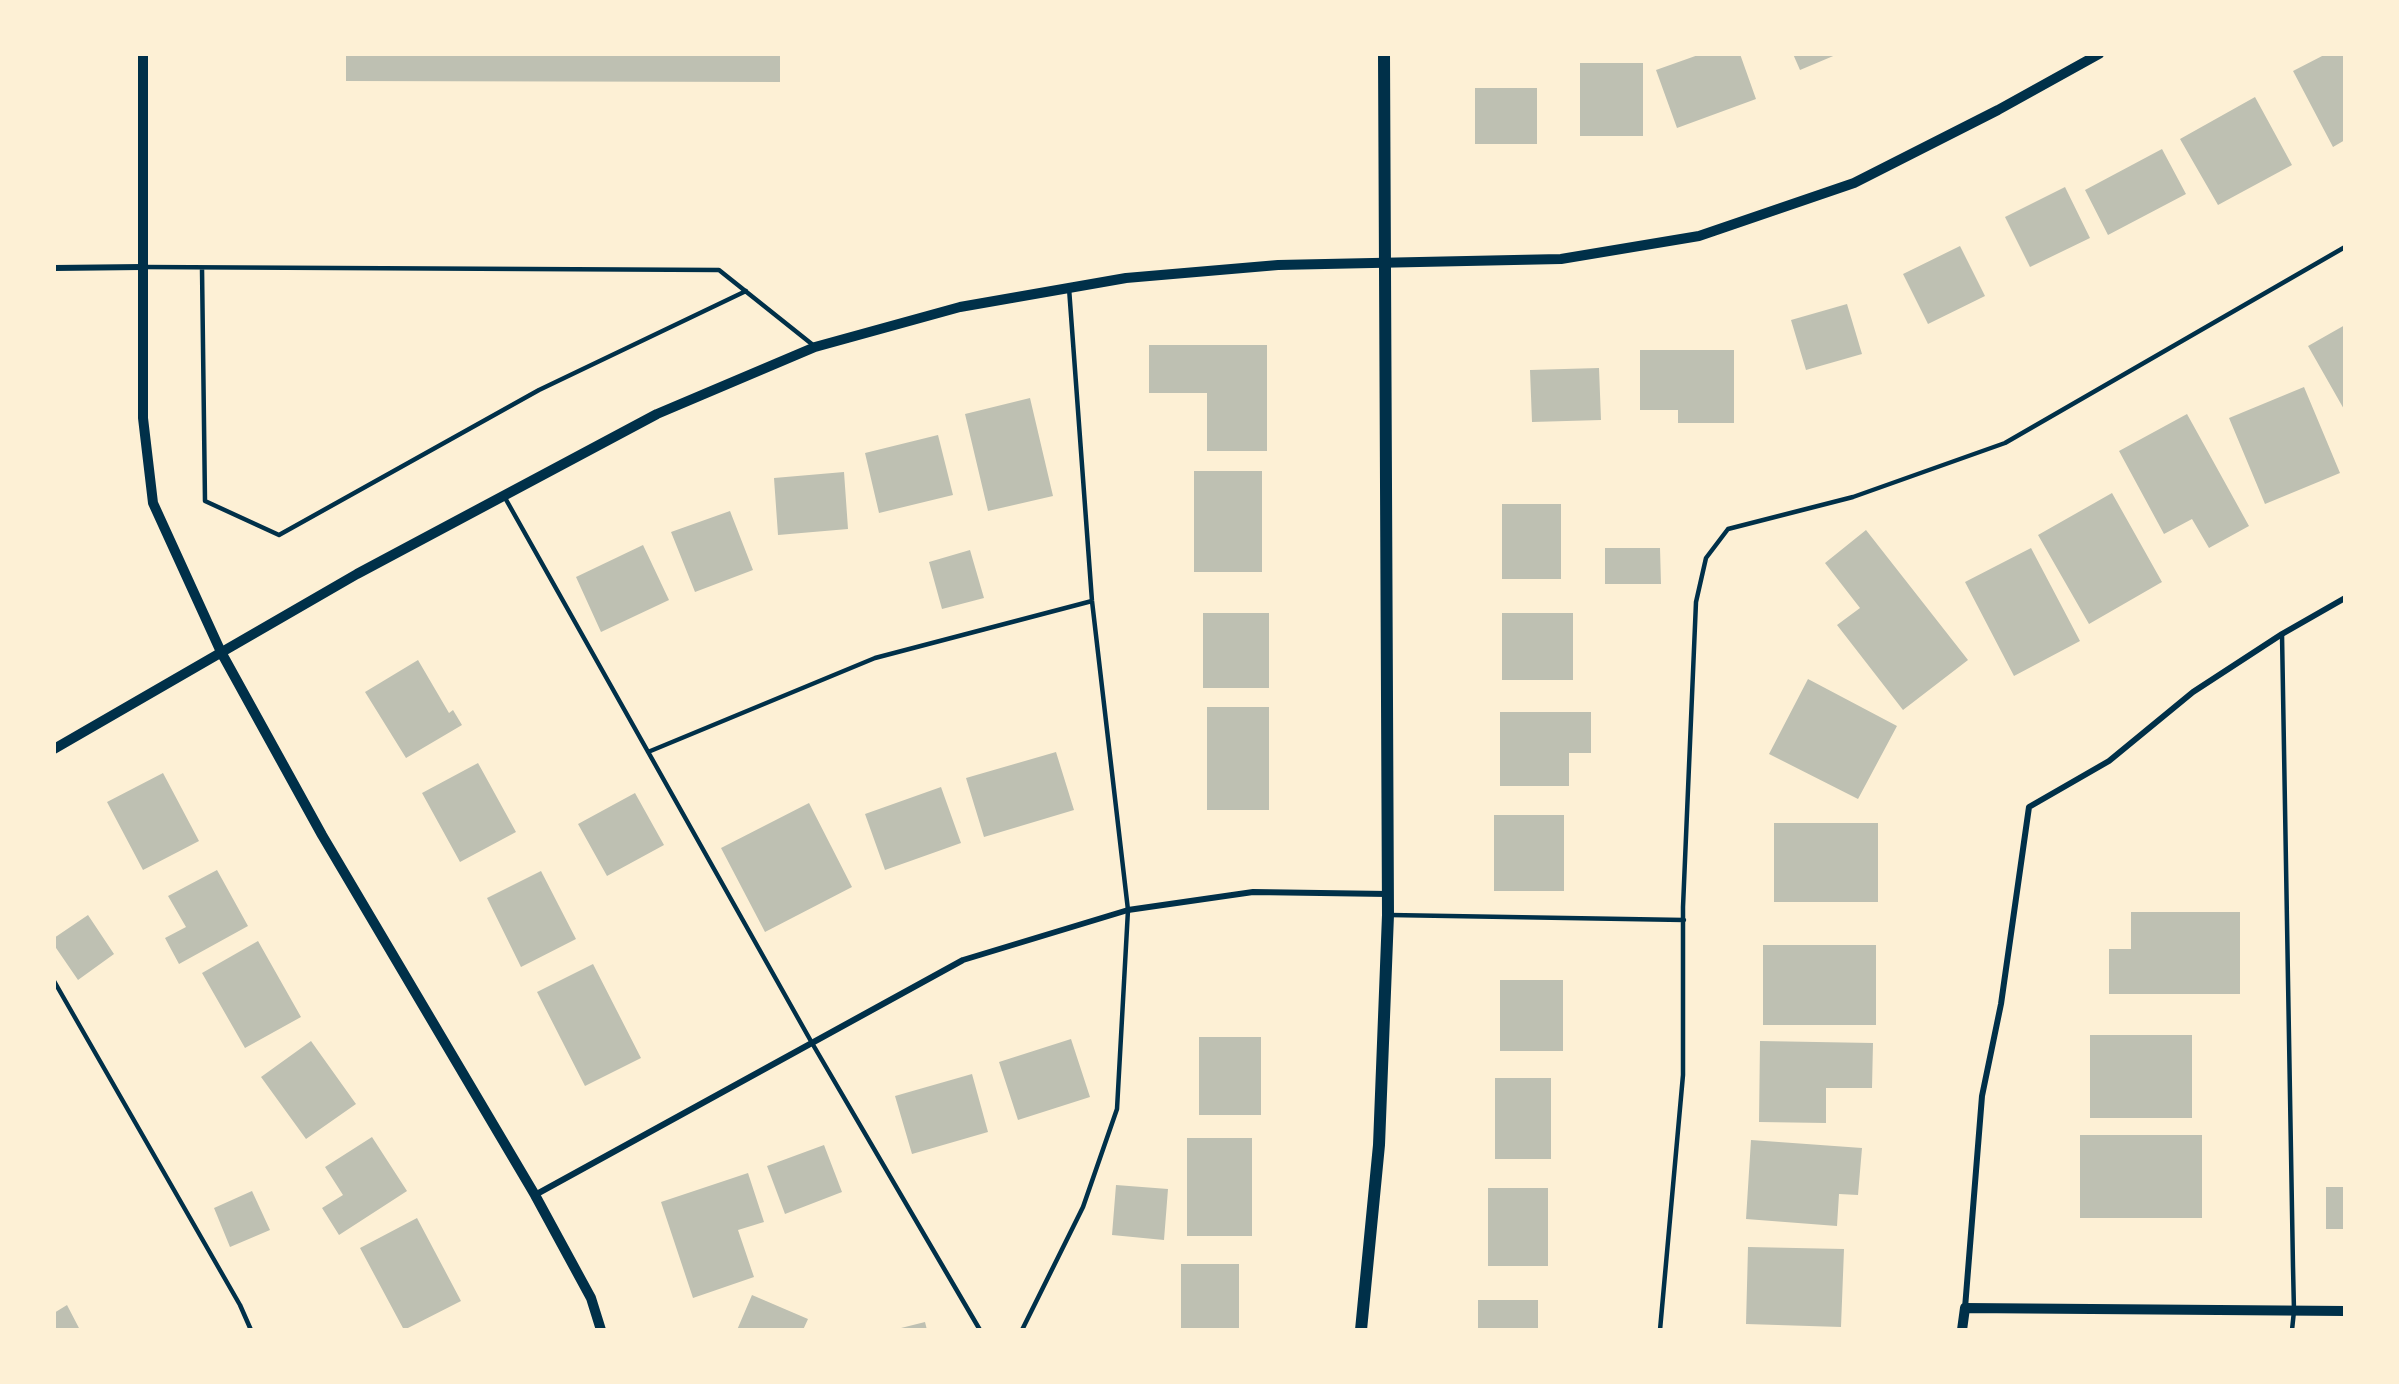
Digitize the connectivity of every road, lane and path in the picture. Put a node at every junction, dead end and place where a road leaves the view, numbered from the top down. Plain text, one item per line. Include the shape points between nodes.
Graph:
1 (143, 54) edge
2 (1384, 54) edge
3 (2099, 54) edge
4 (2345, 247) edge
5 (1384, 262) junction
6 (142, 267) junction
7 (54, 268) edge
8 (202, 268) junction
9 (1069, 288) junction
10 (746, 291) junction
11 (815, 347) junction
12 (504, 495) junction
13 (2345, 598) edge
14 (1092, 601) junction
15 (2282, 634) junction
16 (221, 652) junction
17 (54, 749) edge
18 (648, 752) junction
19 (1388, 894) junction
20 (1128, 909) junction
21 (1388, 915) junction
22 (1684, 920) junction
23 (54, 981) edge
24 (812, 1043) junction
25 (535, 1195) junction
26 (1965, 1308) junction
27 (2294, 1311) junction
28 (2345, 1311) edge
29 (251, 1330) edge
30 (601, 1330) edge
31 (980, 1330) edge
32 (1022, 1330) edge
33 (1361, 1330) edge
34 (1660, 1330) edge
35 (1962, 1330) edge
36 (2292, 1330) edge

1 - 6 street
2 - 5 main road
3 - 5 street via 1854,183 1699,236 1561,259
4 - 22 lane via 2006,443 1853,497 1728,529 1706,558 1696,602
5 - 9 street via 1278,265 1126,278
5 - 19 main road
6 - 7 street
6 - 8 lane
6 - 16 street via 143,418 153,503
8 - 10 lane via 719,270
8 - 10 lane via 205,501 279,535 539,390
9 - 11 street via 960,307
9 - 14 lane
10 - 11 lane
11 - 12 street via 657,414
12 - 16 street
12 - 18 lane
13 - 15 street
14 - 18 lane via 875,658
14 - 20 lane
15 - 26 street via 2193,692 2109,761 2029,807 2001,1004 1982,1096
15 - 27 lane
16 - 17 street
16 - 25 street via 322,835
18 - 24 lane
19 - 20 street via 1253,892
19 - 21 main road
20 - 24 street via 963,960
20 - 32 lane via 1117,1108 1083,1207
21 - 22 lane
21 - 33 main road via 1379,1146
22 - 34 lane via 1683,1075
23 - 29 lane
24 - 25 street
24 - 31 lane
25 - 30 street via 591,1298
26 - 27 street
26 - 35 street
27 - 28 street
27 - 36 lane

